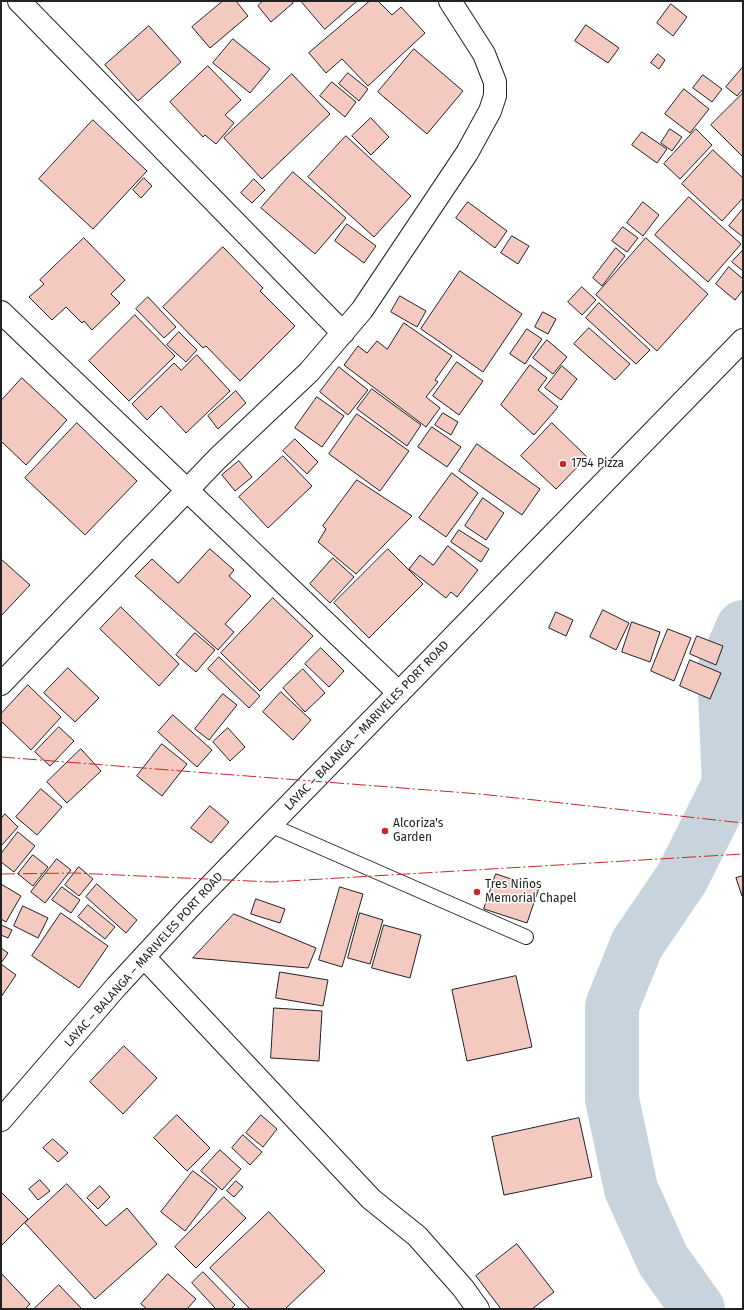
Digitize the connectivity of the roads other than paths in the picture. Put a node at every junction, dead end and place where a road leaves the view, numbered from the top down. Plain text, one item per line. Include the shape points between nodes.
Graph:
1 (19, 1) edge
2 (450, 1) edge
3 (4, 321) edge
4 (343, 333) junction
5 (743, 340) edge
6 (187, 490) junction
7 (1, 684) edge
8 (399, 693) junction
9 (270, 825) junction
10 (526, 937) dead end
11 (144, 956) junction
12 (1, 1120) edge
13 (478, 1309) edge

1 - 4 street
2 - 4 street via 484,54 495,82 495,96 480,132 467,153 362,310
3 - 6 street
4 - 6 street via 309,372
5 - 8 street, LAYAC – BALANGA – MARIVELES PORT ROAD
6 - 7 street
6 - 8 street
8 - 9 street, LAYAC – BALANGA – MARIVELES PORT ROAD
9 - 10 lane
9 - 11 street, LAYAC – BALANGA – MARIVELES PORT ROAD
11 - 12 street, LAYAC – BALANGA – MARIVELES PORT ROAD
11 - 13 street via 371,1199 417,1236

